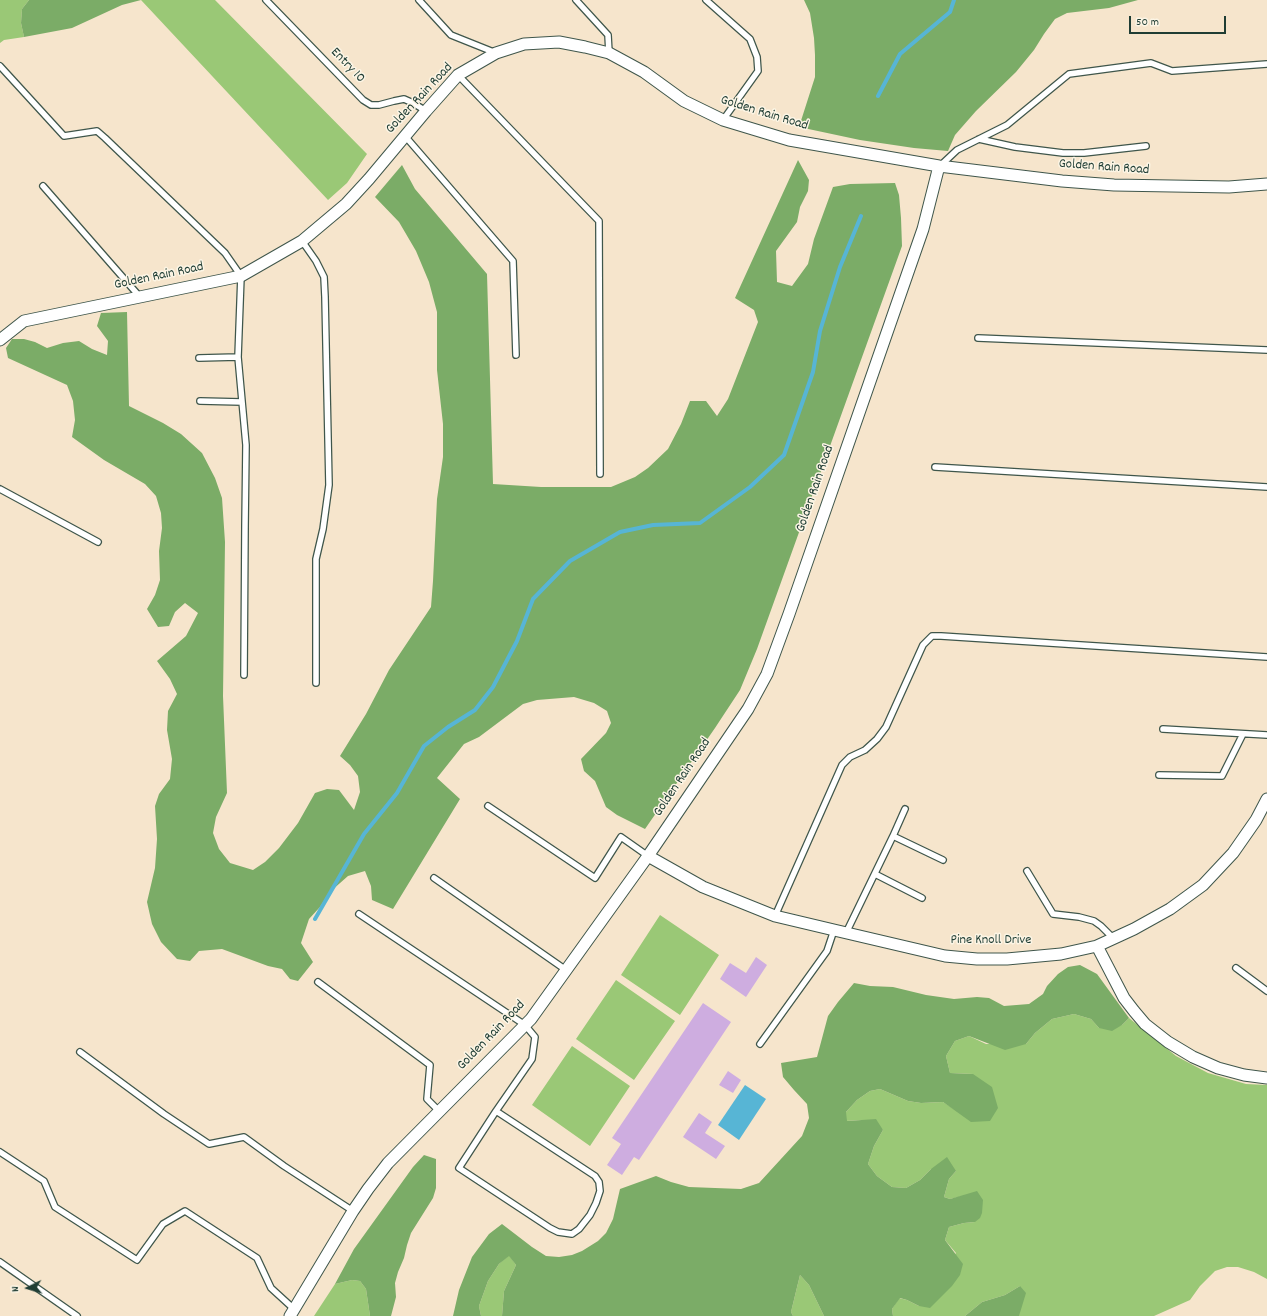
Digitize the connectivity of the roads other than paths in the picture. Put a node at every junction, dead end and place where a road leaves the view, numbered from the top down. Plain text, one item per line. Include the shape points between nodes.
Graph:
1 (266, 0) edge
2 (419, 0) edge
3 (576, 0) edge
4 (706, 0) edge
5 (496, 53) junction
6 (609, 53) junction
7 (1267, 64) edge
8 (0, 66) edge
9 (458, 75) junction
10 (426, 111) junction
11 (723, 120) junction
12 (405, 136) junction
13 (978, 139) junction
14 (1146, 146) dead end
15 (939, 166) junction
16 (1267, 184) edge
17 (43, 186) dead end
18 (302, 241) junction
19 (241, 276) junction
20 (140, 297) junction
21 (978, 338) dead end
22 (0, 340) edge
23 (1267, 350) edge
24 (516, 355) dead end
25 (238, 357) junction
26 (199, 358) dead end
27 (200, 401) dead end
28 (242, 402) junction
29 (935, 468) dead end
30 (600, 474) dead end
31 (1267, 486) edge
32 (0, 489) edge
33 (98, 542) dead end
34 (1267, 657) edge
35 (244, 675) dead end
36 (316, 684) dead end
37 (1162, 729) dead end
38 (1243, 734) junction
39 (1267, 735) edge
40 (1158, 775) dead end
41 (1267, 799) edge
42 (488, 806) dead end
43 (905, 809) dead end
44 (894, 836) junction
45 (648, 856) junction
46 (943, 860) dead end
47 (1027, 871) dead end
48 (874, 874) junction
49 (434, 878) dead end
50 (922, 898) dead end
51 (359, 914) dead end
52 (775, 916) junction
53 (834, 930) junction
54 (846, 933) junction
55 (1113, 938) junction
56 (1097, 946) junction
57 (1236, 968) dead end
58 (566, 970) junction
59 (318, 982) dead end
60 (1267, 991) edge
61 (525, 1025) junction
62 (760, 1044) dead end
63 (80, 1052) dead end
64 (1267, 1078) edge
65 (439, 1111) junction
66 (496, 1111) junction
67 (0, 1152) edge
68 (353, 1211) junction
69 (0, 1262) edge
70 (292, 1313) edge
71 (77, 1316) edge

1 - 10 lane, Entry 10 via 363,100 379,106 394,100 404,100
2 - 5 lane via 451,35
3 - 6 lane via 608,36
4 - 11 lane via 750,39 757,57 758,72
5 - 6 street, Golden Rain Road via 524,44 559,42
5 - 9 street, Golden Rain Road
6 - 11 street, Golden Rain Road via 644,72 684,101
7 - 13 lane via 1172,71 1151,63 1069,74 1006,125
8 - 19 lane via 64,136 97,131 225,253
9 - 10 street, Golden Rain Road
9 - 30 lane via 599,221
10 - 12 street, Golden Rain Road
11 - 15 street, Golden Rain Road via 789,140
12 - 18 street, Golden Rain Road via 346,204
12 - 24 lane via 513,261
13 - 14 lane via 1063,153
13 - 15 lane via 957,150
15 - 16 street, Golden Rain Road via 1114,185 1229,187
15 - 45 street, Golden Rain Road via 923,229 767,674 748,709
17 - 20 lane
18 - 19 street, Golden Rain Road
18 - 36 lane via 324,277 325,296 328,485 323,529 316,559
19 - 20 street, Golden Rain Road
19 - 25 lane
20 - 22 street, Golden Rain Road via 24,321
21 - 23 lane
25 - 26 lane
25 - 28 lane
27 - 28 lane
28 - 35 lane via 246,445
29 - 31 lane
32 - 33 lane
34 - 52 lane via 932,636 922,645 886,727 865,750 850,757 842,765
37 - 38 lane
38 - 39 lane
38 - 40 lane via 1222,776
41 - 55 street, Pine Knoll Drive via 1233,854 1203,885 1170,909
42 - 45 lane via 595,878 621,837
43 - 44 lane
44 - 46 lane
44 - 48 lane
45 - 52 street, Pine Knoll Drive via 703,887
45 - 58 street, Golden Rain Road
47 - 55 lane via 1053,914 1094,921
48 - 50 lane
48 - 54 lane
49 - 58 lane
51 - 61 lane
52 - 53 street, Pine Knoll Drive
53 - 54 street, Pine Knoll Drive
53 - 62 lane via 827,951
54 - 56 street, Pine Knoll Drive via 944,956 977,959 1062,954
55 - 56 street, Pine Knoll Drive
56 - 64 street via 1124,998 1145,1024 1168,1042 1218,1068
57 - 60 lane
58 - 61 street, Golden Rain Road
59 - 65 lane via 430,1065 427,1099
61 - 65 street, Golden Rain Road
61 - 66 lane via 535,1037 532,1059
63 - 68 lane via 209,1144 244,1137
65 - 68 street, Golden Rain Road via 388,1163
66 - 66 lane via 595,1176 600,1191 596,1203 590,1215 572,1234 550,1228 459,1168
67 - 70 lane via 44,1181 55,1207 137,1260 163,1224 185,1211 257,1258 271,1288
68 - 70 street, Golden Rain Road
69 - 71 lane

